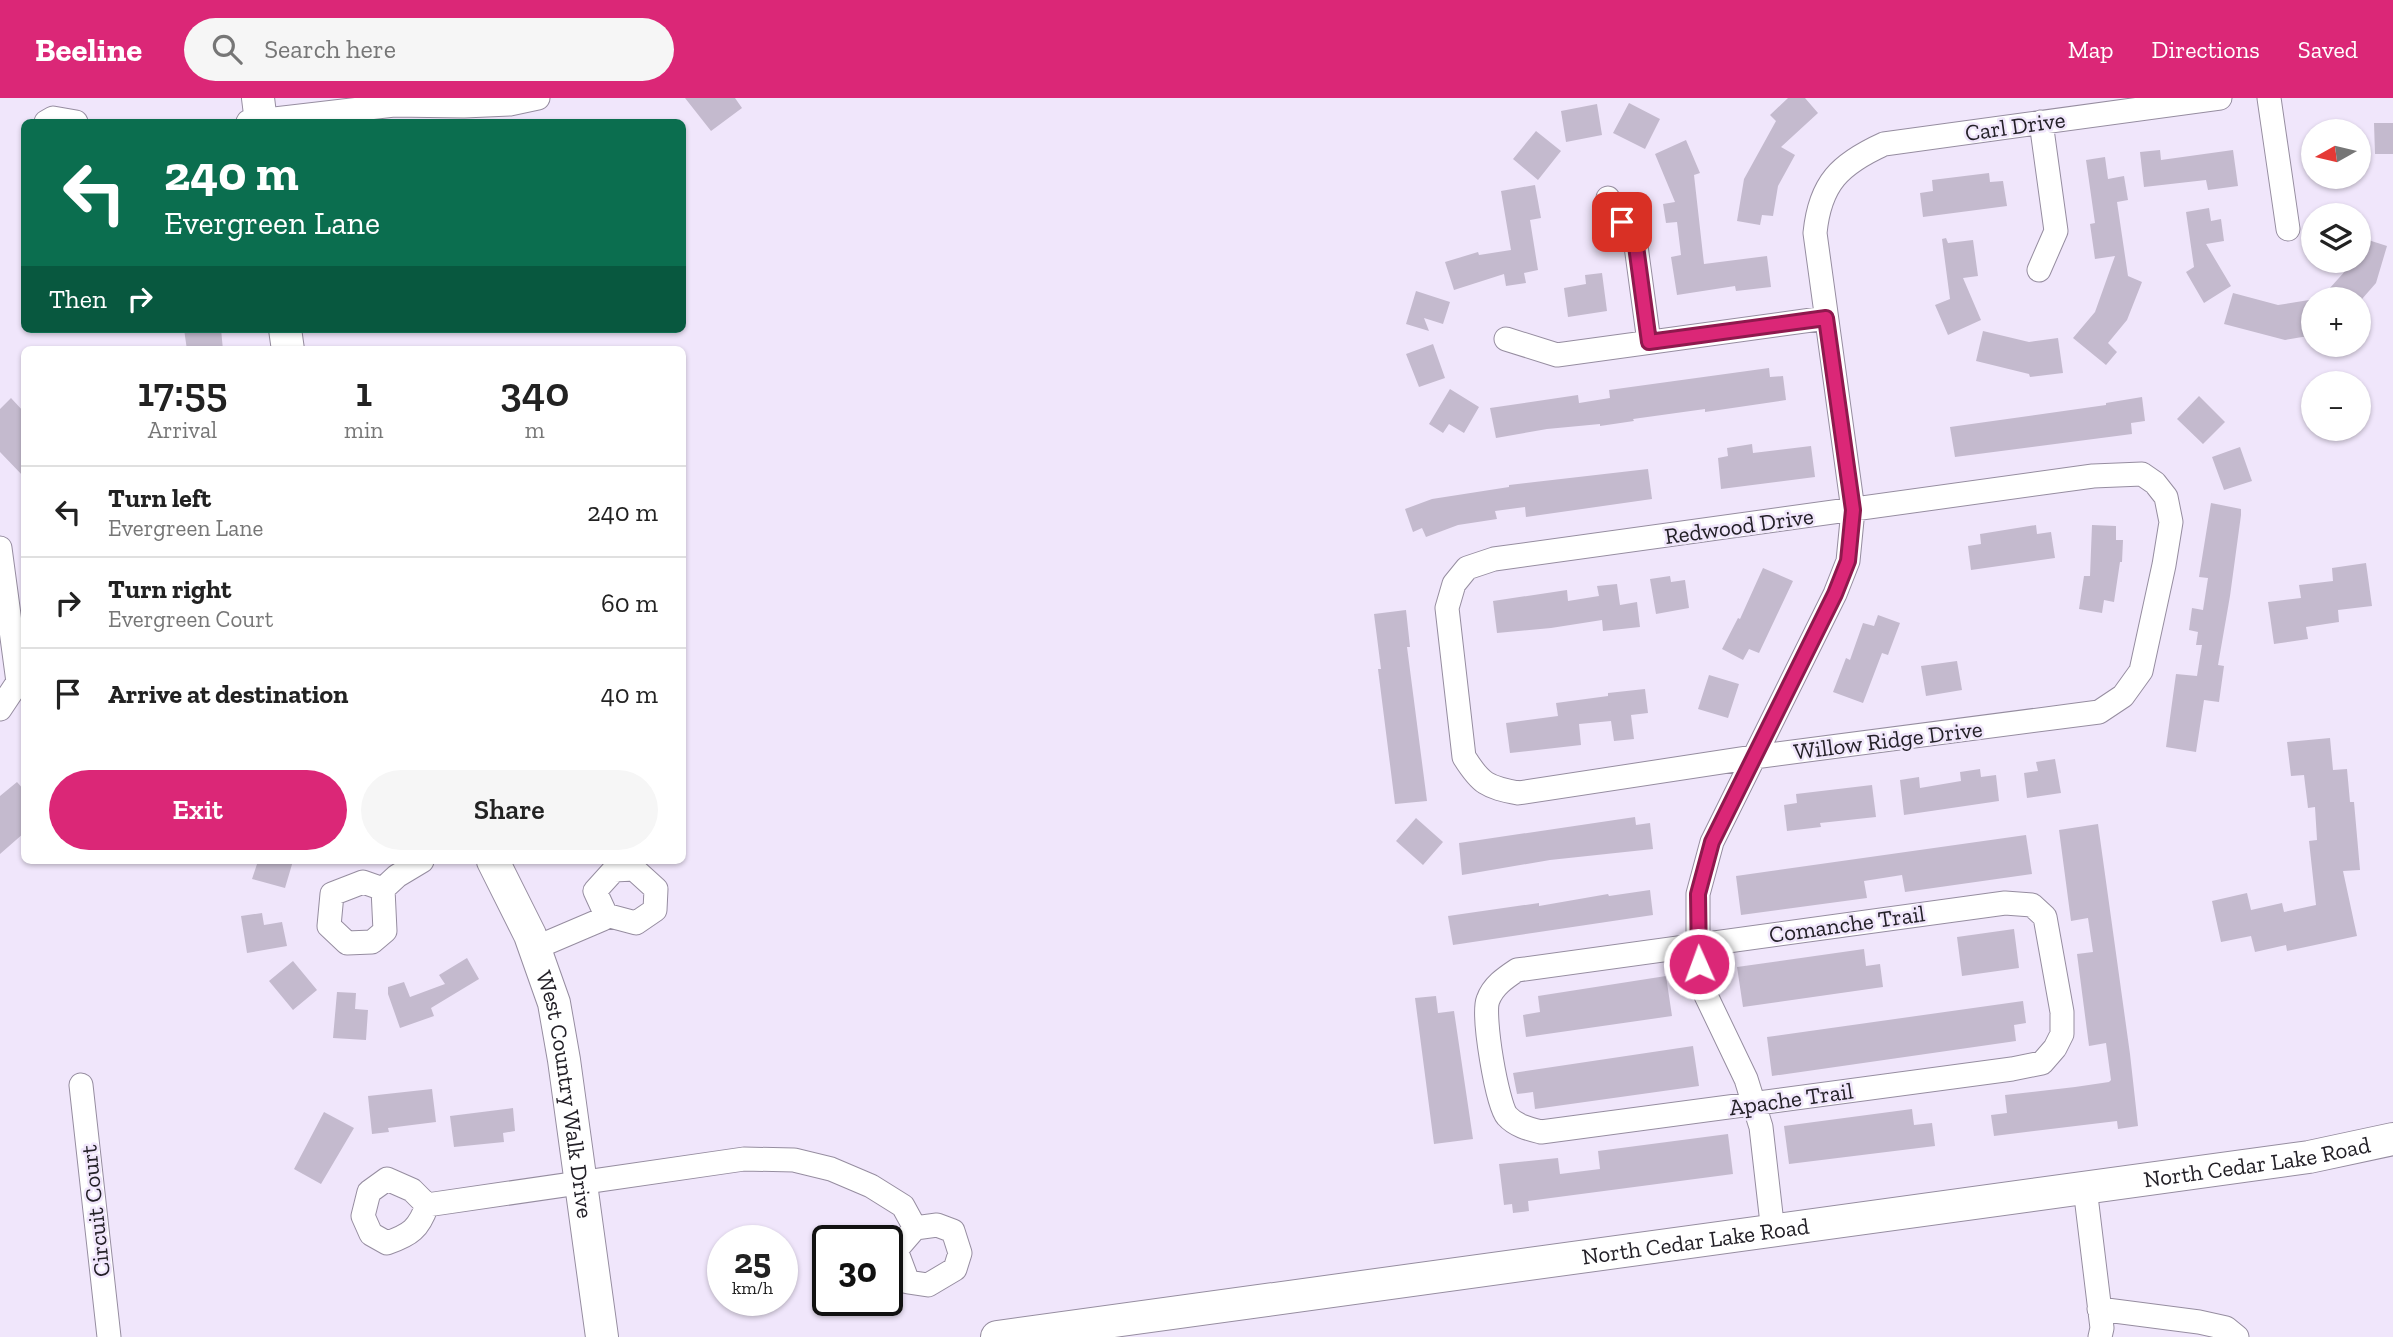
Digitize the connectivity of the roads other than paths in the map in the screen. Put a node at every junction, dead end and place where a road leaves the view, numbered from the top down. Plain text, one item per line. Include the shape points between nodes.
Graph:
1 (538, 98) edge
2 (2220, 98) edge
3 (2269, 98) edge
4 (257, 116) edge
5 (2041, 122) junction
6 (1608, 198) dead end
7 (2288, 229) dead end
8 (2039, 270) dead end
9 (1826, 318) junction
10 (1506, 339) dead end
11 (1649, 342) junction
12 (1853, 510) junction
13 (0, 548) edge
14 (0, 709) edge
15 (2099, 712) joint
16 (1754, 757) junction
17 (1474, 773) joint
18 (417, 864) edge
19 (494, 864) edge
20 (383, 889) dead end
21 (606, 915) dead end
22 (1698, 945) junction
23 (535, 948) junction
24 (2055, 1048) joint
25 (81, 1085) dead end
26 (1753, 1104) junction
27 (1521, 1127) joint
28 (2393, 1139) edge
29 (581, 1181) junction
30 (2085, 1188) junction
31 (427, 1205) dead end
32 (915, 1228) dead end
33 (1773, 1232) junction
34 (2099, 1309) junction
35 (109, 1337) edge
36 (602, 1337) edge
37 (997, 1337) edge
38 (2100, 1337) edge
39 (2237, 1337) edge

1 - 4 street via 510,104 394,105
2 - 5 street, Carl Drive
3 - 7 street
5 - 8 street via 2056,230
5 - 9 street, Carl Drive via 1884,144 1854,158 1832,181 1818,209 1815,233
6 - 11 street via 1636,246
9 - 11 street
9 - 12 street
10 - 11 street via 1557,355
12 - 15 street, Redwood Drive via 2093,476 2142,474 2155,483 2166,497 2171,522 2141,671 2123,696
12 - 16 street via 1848,561 1835,594
12 - 17 street, Redwood Drive via 1494,559 1466,568 1454,584 1447,608 1464,757
13 - 14 street via 18,682
15 - 16 street, Willow Ridge Drive
16 - 17 street, Willow Ridge Drive via 1518,793 1491,788
16 - 22 street via 1712,842 1698,894
18 - 20 street
19 - 23 main road, West Country Walk Drive
21 - 23 street
22 - 24 street, Comanche Trail via 2005,902 2032,905 2045,917 2062,1012 2062,1034
22 - 26 street via 1700,982 1746,1079
22 - 27 street, Comanche Trail via 1517,970 1499,982 1487,1002 1487,1025 1500,1103
23 - 29 main road, West Country Walk Drive via 554,1003
24 - 26 street, Apache Trail via 2042,1063 2012,1069
25 - 35 street, Circuit Court
26 - 27 street, Apache Trail via 1541,1132
26 - 33 street
28 - 30 main road, North Cedar Lake Road via 2309,1157
29 - 31 street
29 - 32 street via 744,1159 794,1160 871,1186 902,1206
29 - 36 main road, West Country Walk Drive
30 - 33 main road, North Cedar Lake Road
30 - 34 street
33 - 37 main road, North Cedar Lake Road
34 - 38 street
34 - 39 street via 2199,1322 2225,1328

